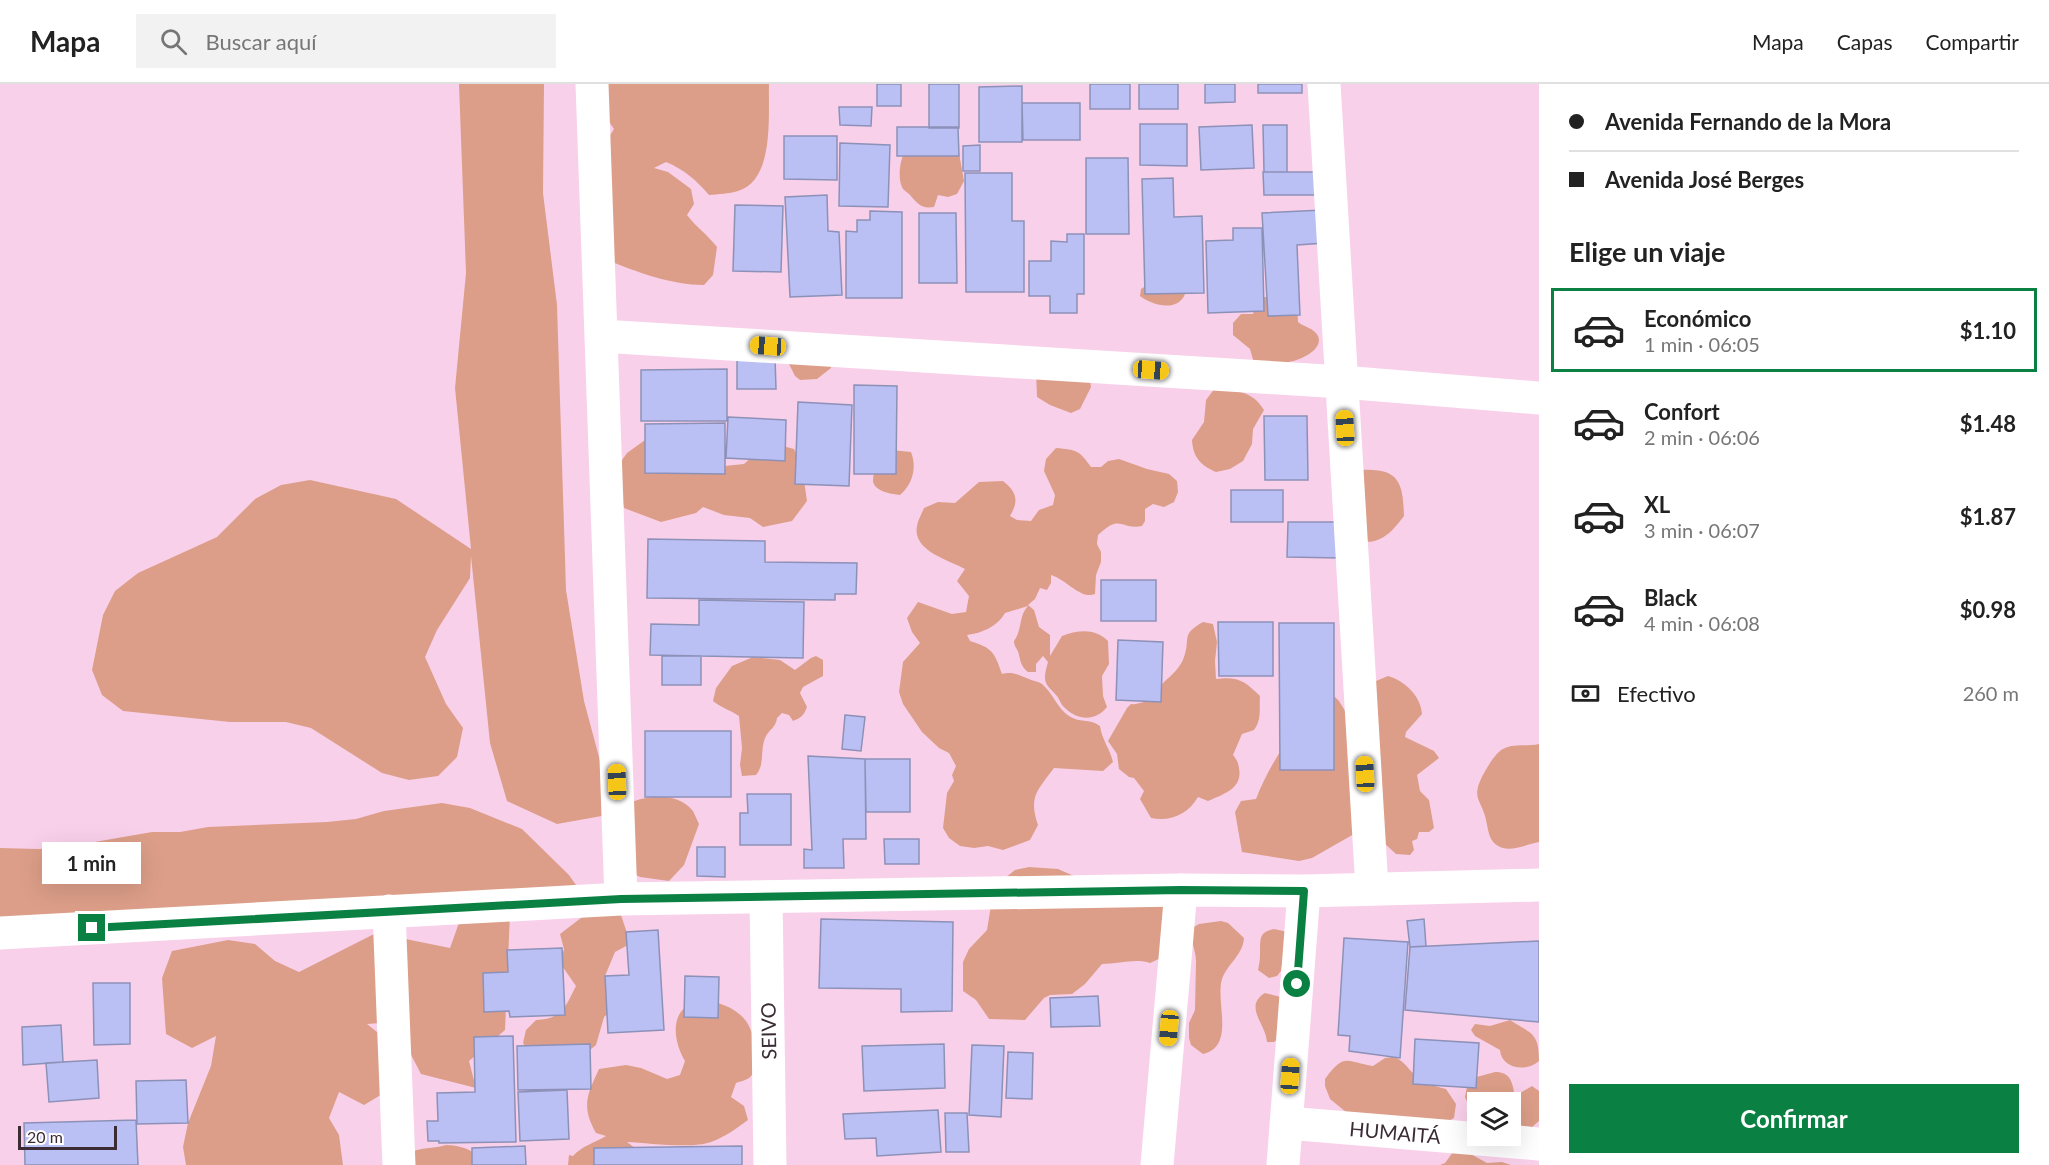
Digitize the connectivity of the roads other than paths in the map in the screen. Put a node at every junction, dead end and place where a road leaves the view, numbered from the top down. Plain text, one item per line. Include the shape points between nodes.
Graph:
1 (592, 84) edge
2 (1324, 84) edge
3 (601, 336) junction
4 (1342, 382) junction
5 (1539, 398) edge
6 (1539, 885) edge
7 (1372, 889) junction
8 (1181, 890) junction
9 (1304, 891) junction
10 (766, 897) junction
11 (621, 899) junction
12 (389, 911) junction
13 (0, 933) edge
14 (1287, 1123) junction
15 (1539, 1144) edge
16 (399, 1165) edge
17 (770, 1165) edge
18 (1157, 1165) edge
19 (1283, 1165) edge

1 - 3 street
2 - 4 street
3 - 4 street
3 - 11 street
4 - 5 street
4 - 7 street
6 - 7 street
7 - 9 street
8 - 9 street
8 - 10 street
8 - 18 street
9 - 14 street
10 - 11 street
10 - 17 street, SEIVO
11 - 12 street
12 - 13 street
12 - 16 street
14 - 15 street, HUMAITÁ
14 - 19 street

